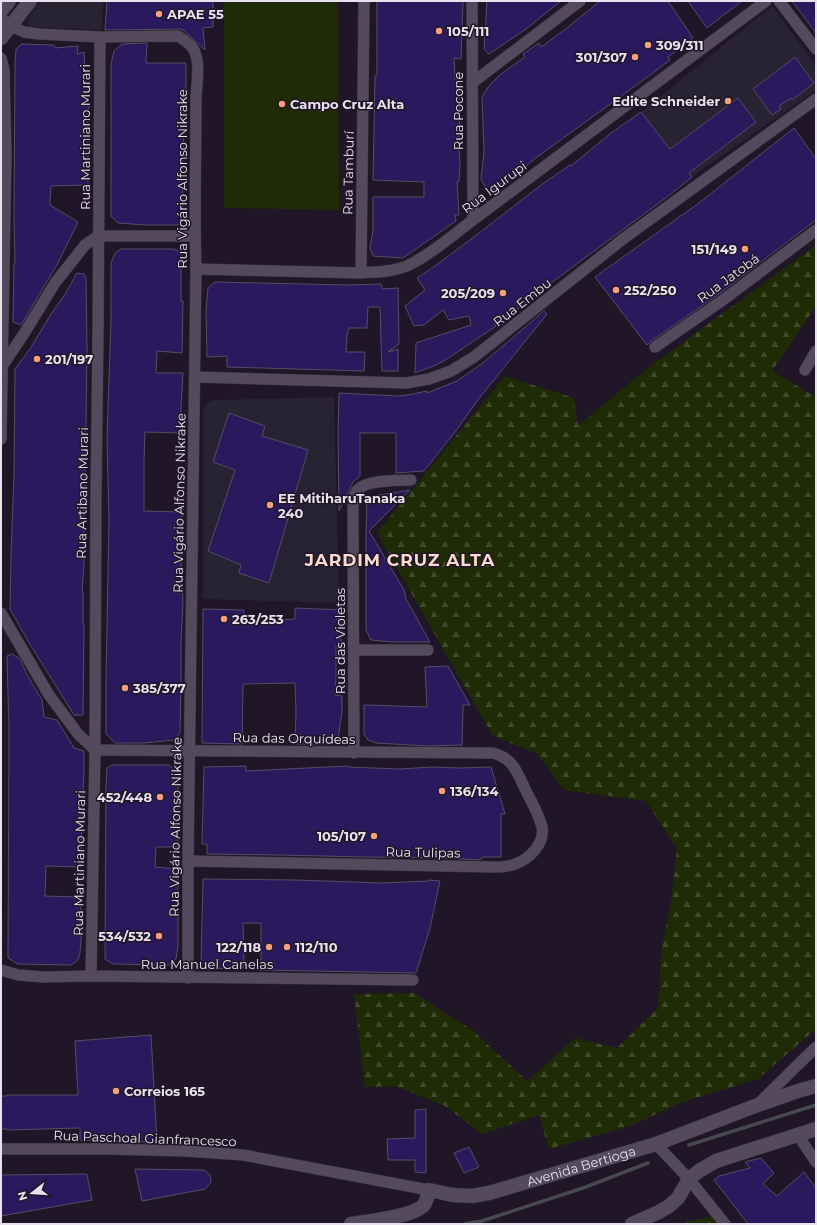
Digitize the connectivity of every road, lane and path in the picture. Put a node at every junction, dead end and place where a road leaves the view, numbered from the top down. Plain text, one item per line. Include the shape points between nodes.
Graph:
1 (9, 1) edge
2 (30, 1) edge
3 (364, 1) edge
4 (472, 1) edge
5 (580, 1) edge
6 (766, 1) edge
7 (779, 1) edge
8 (1, 11) edge
9 (6, 22) edge
10 (100, 37) junction
11 (1, 38) edge
12 (816, 49) edge
13 (1, 58) edge
14 (472, 83) junction
15 (816, 99) edge
16 (473, 220) junction
17 (816, 230) edge
18 (98, 236) junction
19 (195, 236) junction
20 (196, 270) junction
21 (361, 272) junction
22 (655, 347) dead end
23 (816, 351) edge
24 (3, 365) junction
25 (805, 370) dead end
26 (195, 377) junction
27 (1, 439) edge
28 (411, 480) dead end
29 (1, 613) edge
30 (354, 650) junction
31 (428, 650) dead end
32 (95, 750) junction
33 (190, 751) junction
34 (354, 753) junction
35 (493, 753) joint
36 (188, 862) junction
37 (1, 970) edge
38 (91, 976) junction
39 (188, 978) junction
40 (413, 980) dead end
41 (816, 1047) edge
42 (816, 1086) edge
43 (755, 1106) junction
44 (816, 1129) edge
45 (797, 1134) junction
46 (656, 1144) junction
47 (1, 1149) edge
48 (816, 1162) edge
49 (690, 1179) junction
50 (429, 1190) junction
51 (351, 1224) edge
52 (632, 1224) edge
53 (725, 1224) edge

1 - 8 street
2 - 9 street
3 - 21 street, Rua Tamburí
4 - 14 street, Rua Pocone
5 - 14 street
6 - 16 street, Rua Igurupi
7 - 12 street
9 - 10 street via 24,32
9 - 11 street
10 - 18 street, Rua Martiniano Murari
10 - 19 street, Rua Vigário Alfonso Nikrake via 178,36 188,42 194,50 198,70
13 - 24 street via 4,70 6,154
14 - 16 street, Rua Pocone
15 - 26 street, Rua Embu via 623,239 474,357 451,371 406,384
16 - 21 street, Rua Igurupi via 430,252 406,266 386,272
17 - 22 street, Rua Jatobá
18 - 19 street
18 - 24 street via 85,245 55,283
18 - 32 street, Rua Artibano Murari
19 - 20 street, Rua Vigário Alfonso Nikrake
20 - 21 street, Rua Igurupi
20 - 26 street, Rua Vigário Alfonso Nikrake
23 - 25 street
24 - 27 street
26 - 33 street, Rua Vigário Alfonso Nikrake
28 - 30 street, Rua das Violetas via 369,483 358,489 355,494 352,511
29 - 32 street via 50,696 79,735
30 - 31 street
30 - 34 street, Rua das Violetas
32 - 33 street, Rua das Orquídeas
32 - 38 street, Rua Martiniano Murari
33 - 34 street, Rua das Orquídeas
33 - 36 street, Rua Vigário Alfonso Nikrake
34 - 35 street, Rua das Orquídeas
35 - 36 street, Rua Tulipas via 506,758 514,766 542,827 540,843 516,864 494,867
36 - 39 street, Rua Vigário Alfonso Nikrake
37 - 38 street, Rua Manuel Canelas via 18,975 44,977
38 - 39 street, Rua Manuel Canelas
39 - 40 street, Rua Manuel Canelas
41 - 43 street
42 - 43 street, Avenida Bertioga
43 - 46 street, Avenida Bertioga
44 - 45 street
45 - 48 street
45 - 49 street via 716,1161
46 - 49 street
46 - 50 street, Avenida Bertioga via 489,1194 453,1195
47 - 50 street, Rua Paschoal Gianfrancesco via 107,1149 243,1155
49 - 52 street via 670,1206
49 - 53 street
50 - 51 street via 428,1198 416,1211

